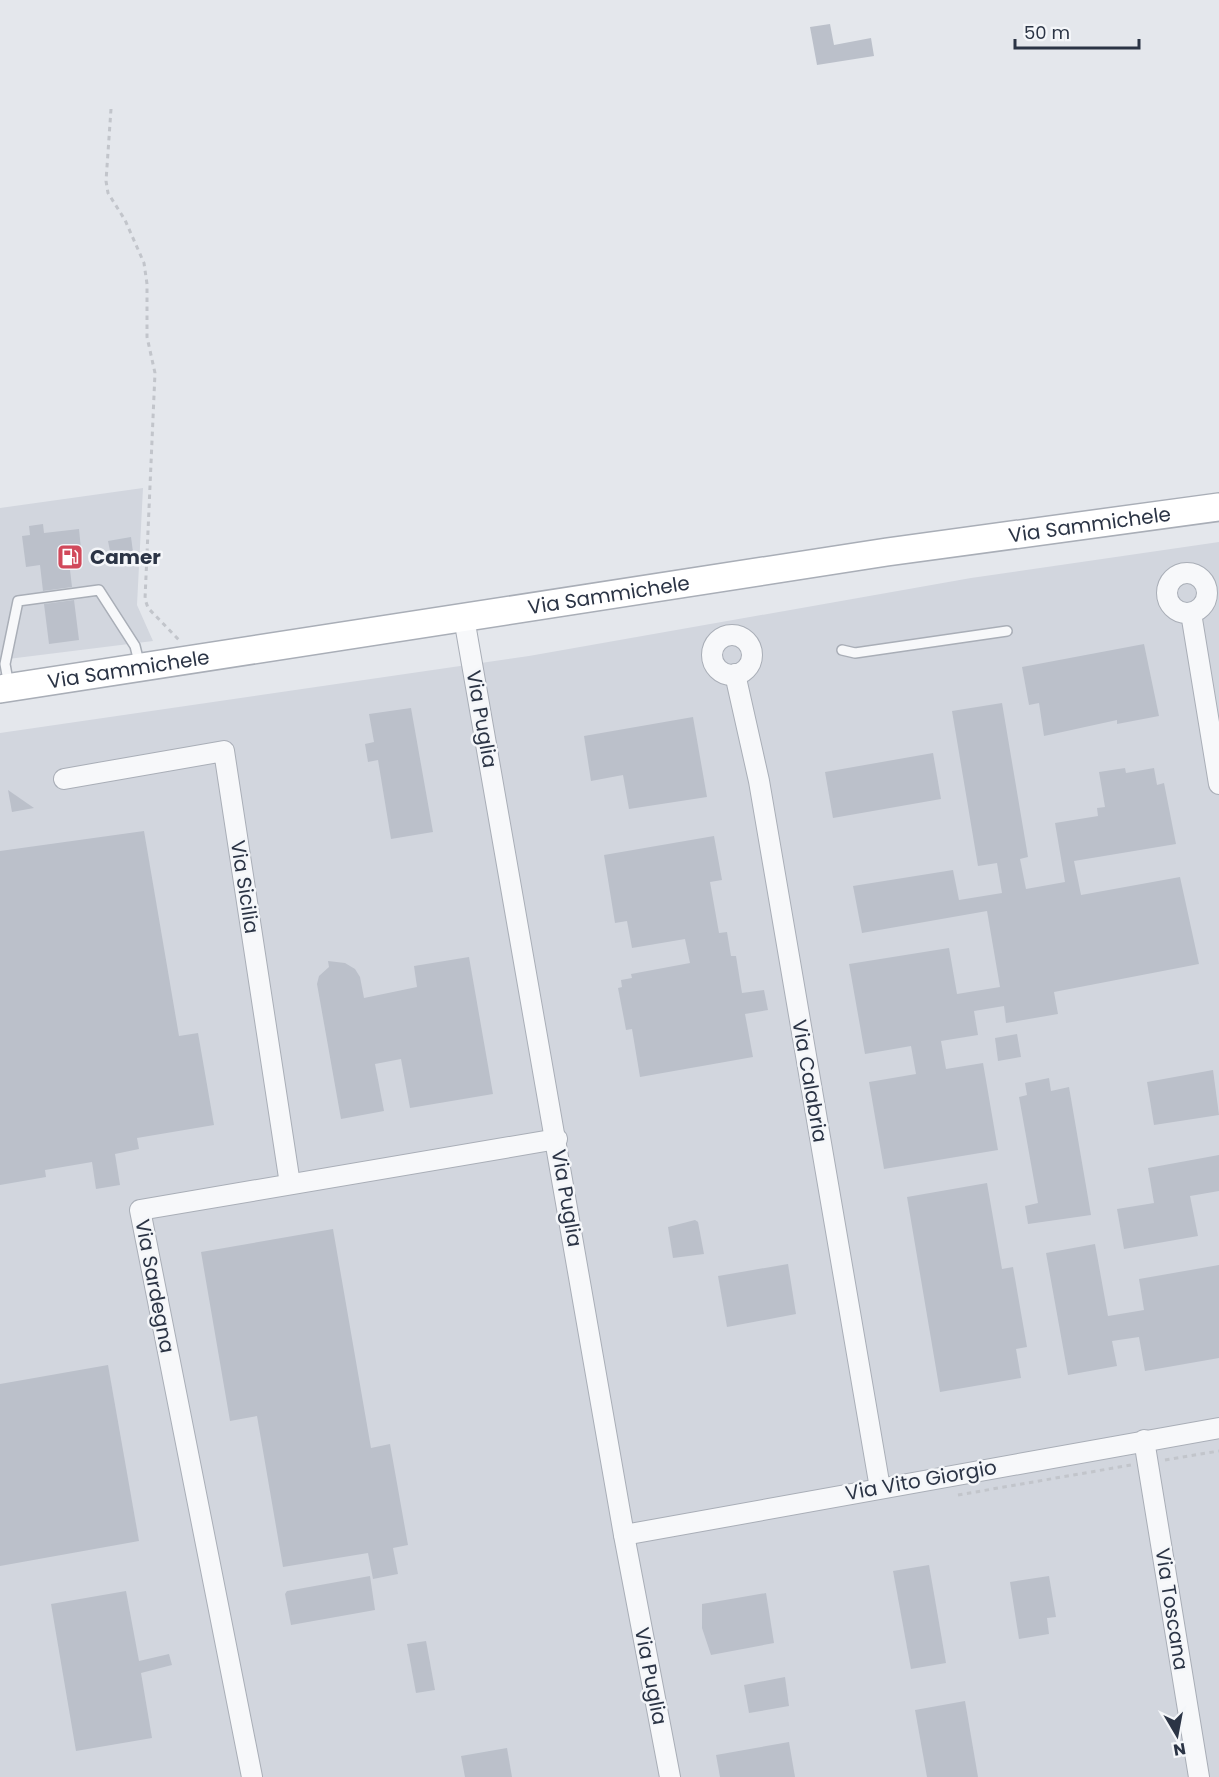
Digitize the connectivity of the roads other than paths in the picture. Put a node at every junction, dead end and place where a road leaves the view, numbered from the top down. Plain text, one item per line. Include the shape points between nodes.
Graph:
1 (1214, 506) edge
2 (1191, 612) dead end
3 (464, 618) junction
4 (1007, 631) dead end
5 (842, 650) dead end
6 (141, 668) junction
7 (735, 675) dead end
8 (5, 689) edge
9 (64, 779) dead end
10 (1219, 784) edge
11 (557, 1139) junction
12 (290, 1184) junction
13 (1219, 1428) edge
14 (1144, 1440) junction
15 (880, 1488) junction
16 (624, 1535) junction
17 (252, 1777) edge
18 (670, 1777) edge
19 (1199, 1777) edge

1 - 3 main road, Via Sammichele
2 - 10 street
3 - 6 main road, Via Sammichele
3 - 11 street, Via Puglia
4 - 5 lane via 855,653
6 - 8 main road, Via Sammichele
6 - 8 lane via 135,646 99,591 18,601 5,664
7 - 15 street, Via Calabria via 759,781
9 - 12 street, Via Sicilia via 224,751
11 - 12 street, Via Sardegna
11 - 16 street, Via Puglia
12 - 17 street, Via Sardegna via 140,1210
13 - 14 street, Via Vito Giorgio
14 - 15 street, Via Vito Giorgio
14 - 19 street, Via Toscana
15 - 16 street, Via Vito Giorgio
16 - 18 street, Via Puglia

